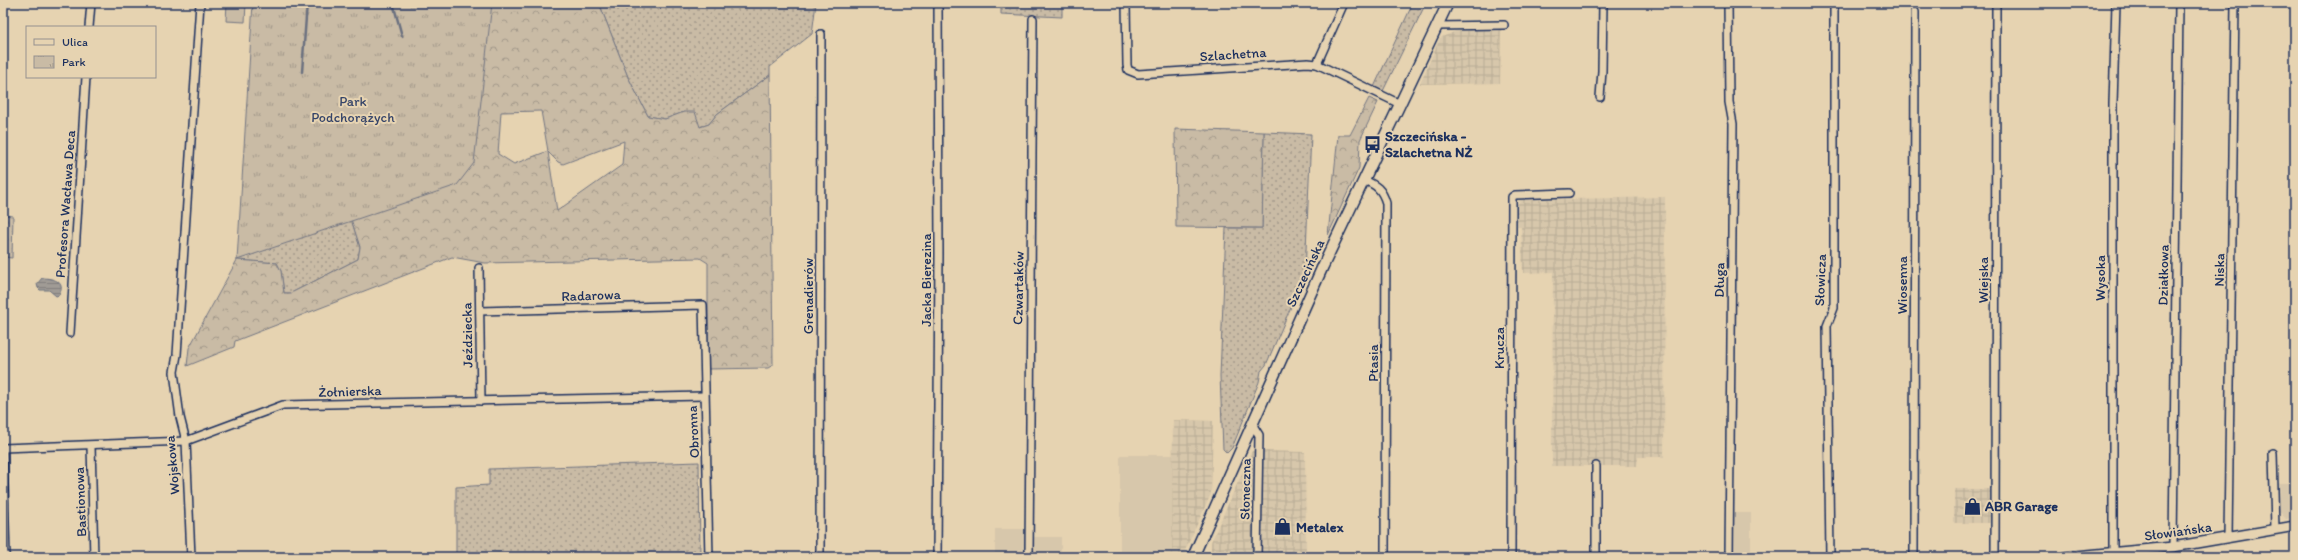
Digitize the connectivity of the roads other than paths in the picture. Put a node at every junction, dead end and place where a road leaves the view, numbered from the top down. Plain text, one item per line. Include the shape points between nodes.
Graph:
1 (91, 3) edge
2 (200, 3) edge
3 (938, 3) edge
4 (1126, 3) edge
5 (1344, 3) edge
6 (1448, 3) edge
7 (1603, 3) edge
8 (1728, 3) edge
9 (1834, 3) edge
10 (1996, 3) edge
11 (2116, 3) edge
12 (2178, 3) edge
13 (2236, 3) edge
14 (1915, 12) dead end
15 (1033, 19) dead end
16 (1504, 25) dead end
17 (89, 26) edge
18 (1437, 26) junction
19 (821, 34) dead end
20 (1317, 64) junction
21 (86, 78) edge
22 (1600, 97) dead end
23 (1400, 104) junction
24 (1364, 180) junction
25 (1569, 192) dead end
26 (479, 268) dead end
27 (703, 305) joint
28 (480, 311) junction
29 (70, 333) dead end
30 (704, 396) junction
31 (481, 401) junction
32 (1252, 424) junction
33 (186, 441) junction
34 (91, 446) junction
35 (3, 448) edge
36 (2273, 453) dead end
37 (1596, 466) dead end
38 (2295, 526) edge
39 (2276, 529) junction
40 (2228, 538) junction
41 (2173, 546) junction
42 (2113, 553) junction
43 (6, 557) edge
44 (94, 557) edge
45 (191, 557) edge
46 (709, 557) edge
47 (820, 557) edge
48 (937, 557) edge
49 (1029, 557) edge
50 (1193, 557) edge
51 (1257, 557) edge
52 (1386, 557) edge
53 (1511, 557) edge
54 (1596, 557) edge
55 (1729, 557) edge
56 (1830, 557) edge
57 (1914, 557) edge
58 (1995, 557) edge
59 (2065, 557) edge

1 - 17 street
2 - 33 street, Wojskowa via 174,372
3 - 48 street, Jacka Bierezina
4 - 20 street, Szlachetna via 1127,65 1128,70 1138,74 1302,62
5 - 20 street
6 - 18 main road, Szczecińska
7 - 22 street
8 - 55 street, Długa via 1729,102 1733,124
9 - 56 street, Słowicza via 1835,300 1828,326
10 - 58 street, Wiejska
11 - 42 street, Wysoka via 2113,104
12 - 41 street, Działkowa
13 - 40 street, Niska
14 - 57 street, Wiosenna
15 - 49 street, Czwartaków
16 - 18 street
18 - 23 main road, Szczecińska
19 - 47 street, Grenadierów
20 - 23 street, Szlachetna
21 - 29 street, Profesora Wacława Deca
23 - 24 main road, Szczecińska
24 - 32 main road, Szczecińska
24 - 52 street, Ptasia via 1377,185 1386,203
25 - 53 street, Krucza via 1515,194 1512,197
26 - 28 street, Jeździecka
27 - 28 street, Radarowa
27 - 30 street, Obronna
28 - 31 street, Jeździecka
30 - 31 street, Żołnierska
30 - 46 street, Obronna
31 - 33 street, Żołnierska via 283,406
32 - 50 main road, Szczecińska
32 - 51 street, Słoneczna via 1259,436
33 - 34 street, Żołnierska
33 - 45 street, Wojskowa
34 - 35 street, Żołnierska
34 - 44 street, Bastionowa
35 - 43 street
36 - 39 street
37 - 54 street
38 - 39 street, Słowiańska
39 - 40 street, Słowiańska
40 - 41 street, Słowiańska
41 - 42 street, Słowiańska
42 - 59 street, Słowiańska

